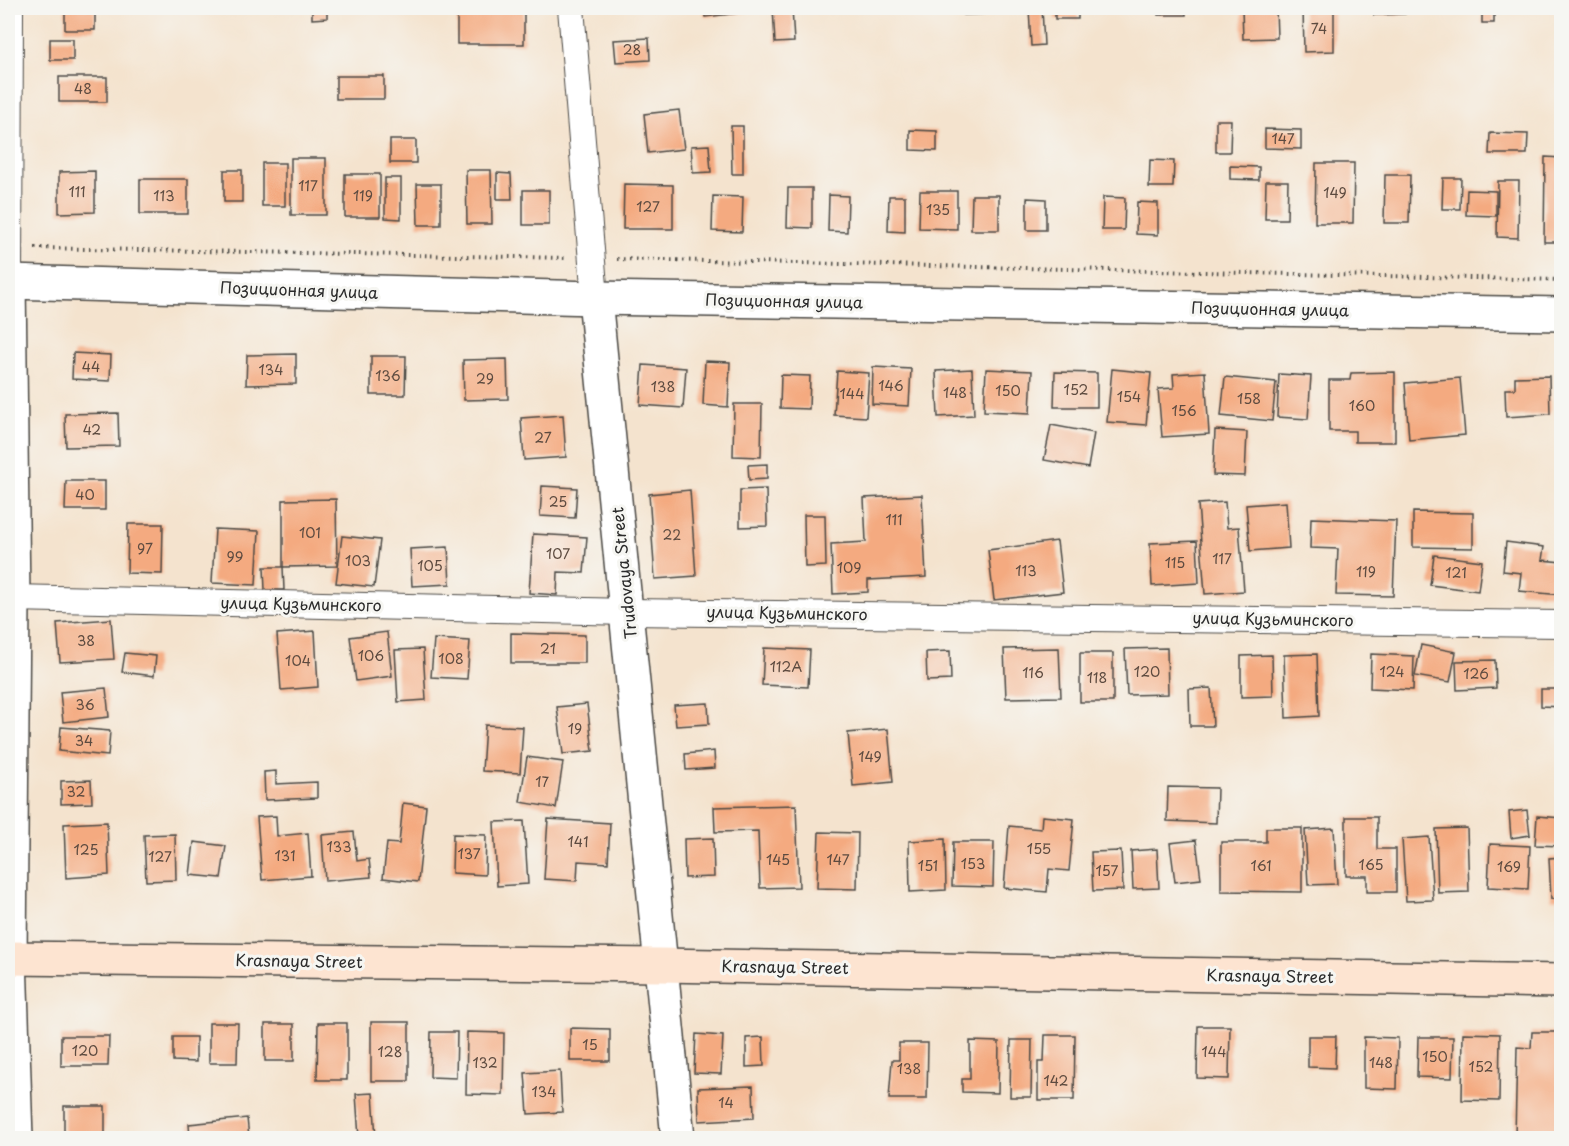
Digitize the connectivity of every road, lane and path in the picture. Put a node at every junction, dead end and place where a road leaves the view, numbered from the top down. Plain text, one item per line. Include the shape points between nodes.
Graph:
1 (10, 8) edge
2 (571, 8) edge
3 (10, 248) junction
4 (592, 259) junction
5 (1562, 280) edge
6 (8, 282) edge
7 (596, 298) junction
8 (1562, 314) edge
9 (13, 598) junction
10 (628, 612) junction
11 (1562, 624) edge
12 (9, 958) edge
13 (660, 965) junction
14 (1562, 981) edge
15 (16, 1138) edge
16 (678, 1138) edge

1 - 3 street
2 - 4 street, Trudovaya Street
3 - 4 path
3 - 6 street
4 - 5 path
4 - 7 street, Trudovaya Street
6 - 7 street, Позиционная улица
6 - 9 street
7 - 8 street, Позиционная улица
7 - 10 street, Trudovaya Street
9 - 10 street, улица Кузьминского
9 - 12 street
10 - 11 street, улица Кузьминского
10 - 13 street, Trudovaya Street
12 - 13 main road, Krasnaya Street
12 - 15 street
13 - 14 main road, Krasnaya Street
13 - 16 street, Trudovaya Street

